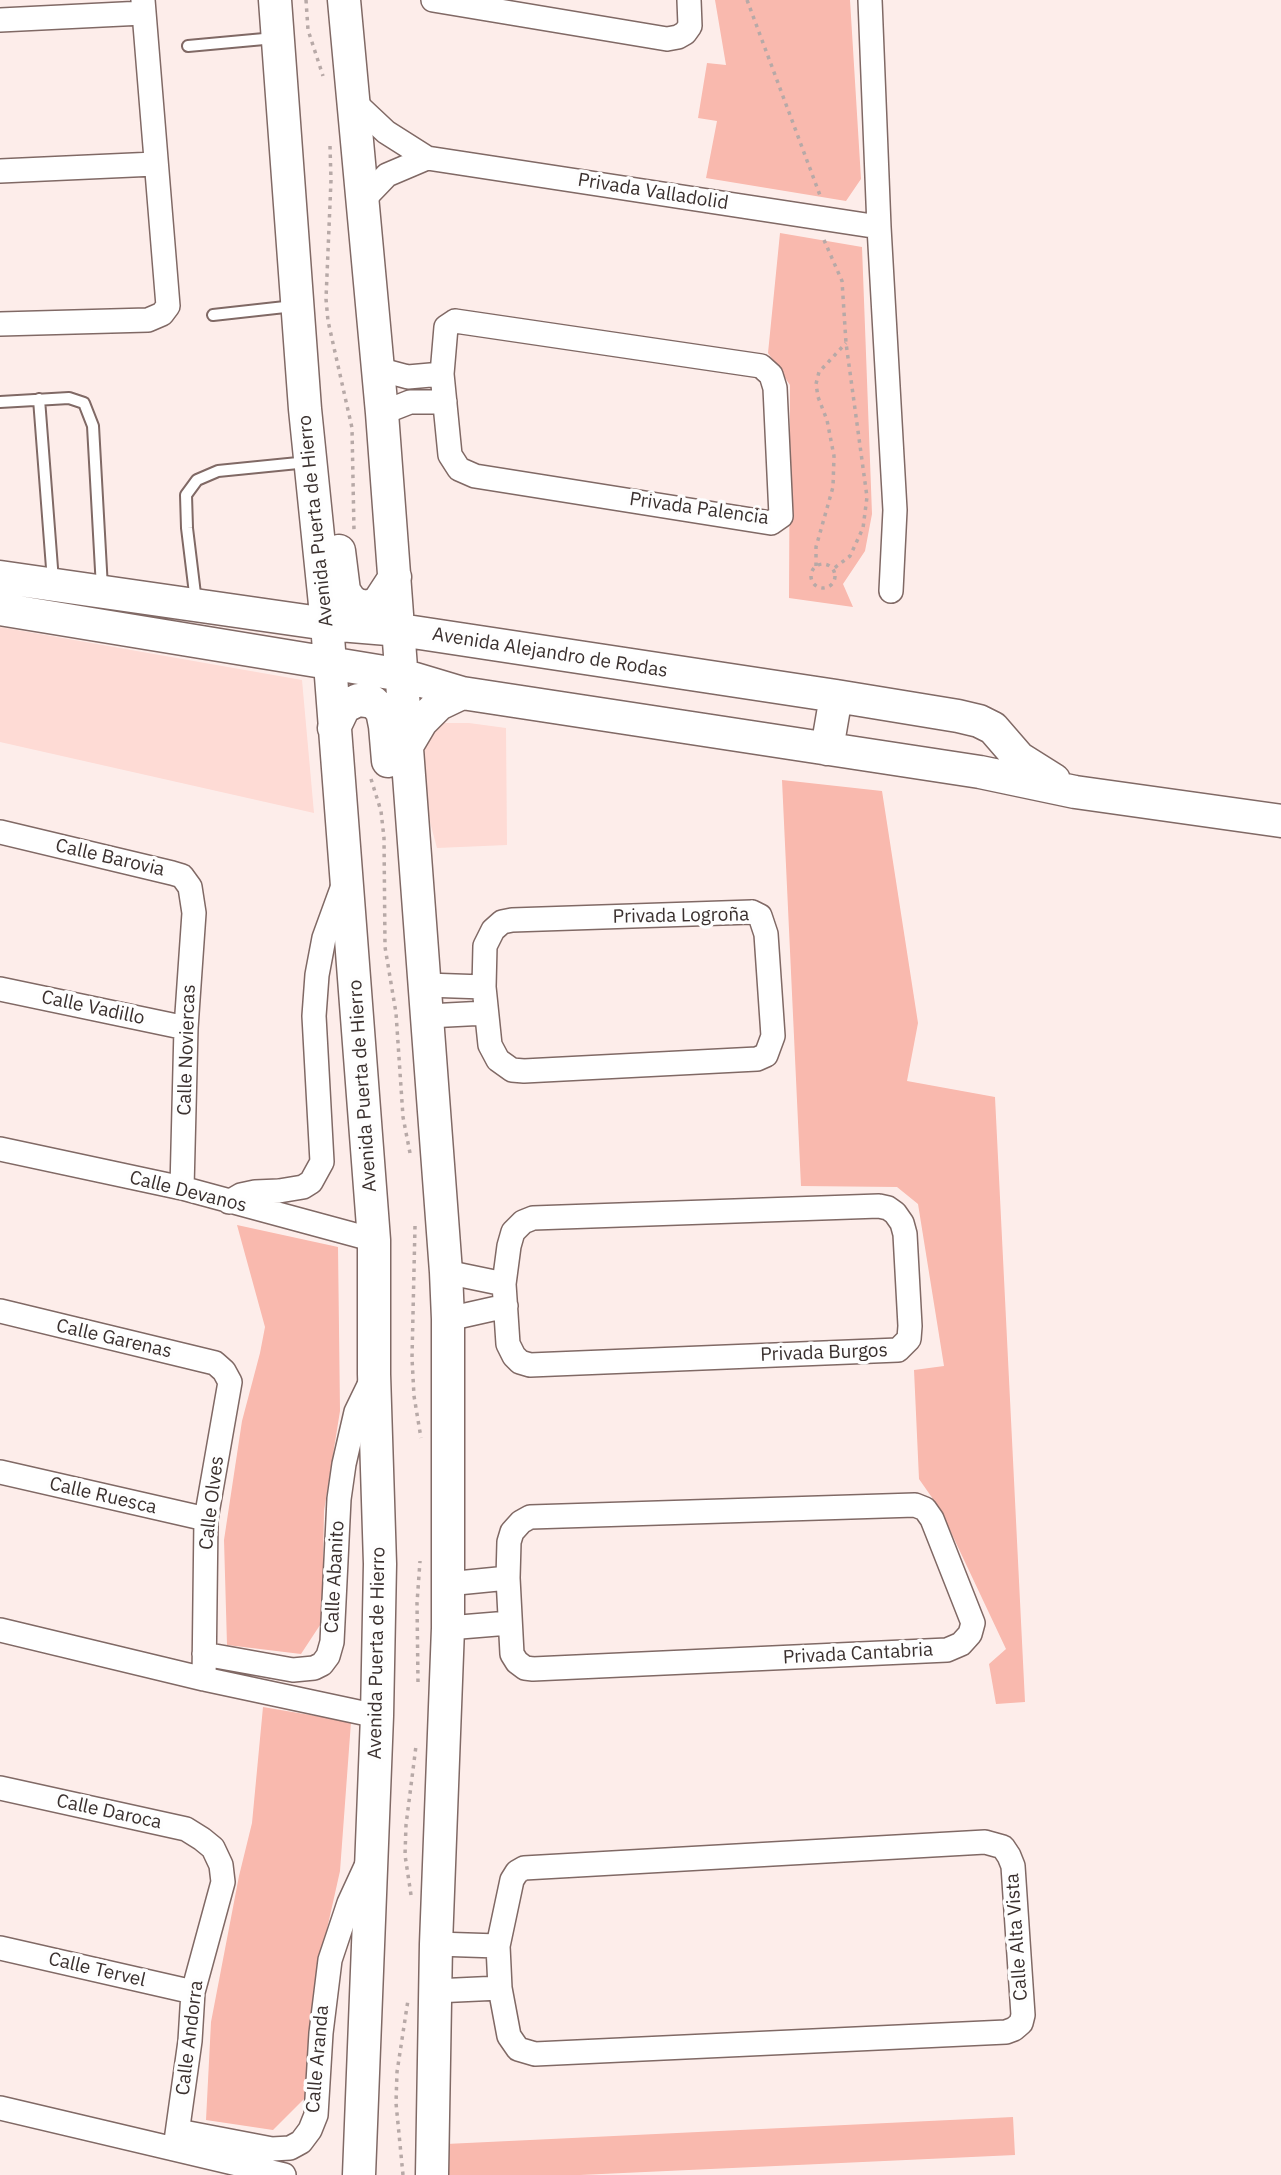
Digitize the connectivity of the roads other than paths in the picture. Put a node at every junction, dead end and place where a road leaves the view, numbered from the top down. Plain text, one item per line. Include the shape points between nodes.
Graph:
1 (275, 0) edge
2 (344, 0) edge
3 (433, 0) edge
4 (689, 0) edge
5 (870, 0) edge
6 (143, 6) edge
7 (0, 20) edge
8 (278, 38) junction
9 (188, 46) dead end
10 (353, 102) junction
11 (427, 158) junction
12 (155, 164) junction
13 (0, 171) edge
14 (362, 201) junction
15 (878, 227) junction
16 (298, 306) junction
17 (213, 316) dead end
18 (0, 324) edge
19 (378, 369) junction
20 (442, 374) junction
21 (39, 399) junction
22 (0, 402) edge
23 (445, 402) junction
24 (382, 413) junction
25 (309, 453) junction
26 (0, 577) edge
27 (395, 577) junction
28 (53, 584) junction
29 (102, 591) junction
30 (891, 591) dead end
31 (197, 605) junction
32 (0, 609) edge
33 (327, 624) junction
34 (400, 630) junction
35 (329, 663) junction
36 (402, 675) junction
37 (462, 693) junction
38 (836, 696) junction
39 (334, 728) junction
40 (1002, 738) junction
41 (408, 744) junction
42 (827, 749) junction
43 (980, 772) junction
44 (1075, 792) junction
45 (1281, 821) edge
46 (0, 832) edge
47 (416, 868) junction
48 (348, 874) junction
49 (194, 913) joint
50 (426, 985) junction
51 (484, 987) junction
52 (0, 989) edge
53 (486, 1013) junction
54 (428, 1016) junction
55 (186, 1028) junction
56 (0, 1149) edge
57 (182, 1188) junction
58 (229, 1202) junction
59 (374, 1240) junction
60 (446, 1272) junction
61 (505, 1295) junction
62 (0, 1311) edge
63 (448, 1319) junction
64 (225, 1371) joint
65 (374, 1374) junction
66 (0, 1472) edge
67 (206, 1519) junction
68 (508, 1578) junction
69 (447, 1584) junction
70 (509, 1623) junction
71 (448, 1628) junction
72 (0, 1630) edge
73 (204, 1654) junction
74 (204, 1679) junction
75 (377, 1716) junction
76 (0, 1788) edge
77 (213, 1848) joint
78 (371, 1855) junction
79 (436, 1944) junction
80 (498, 1946) junction
81 (0, 1948) edge
82 (499, 1988) junction
83 (193, 1992) junction
84 (435, 1992) junction
85 (0, 2108) edge
86 (176, 2140) junction
87 (284, 2175) edge
88 (359, 2175) edge
89 (432, 2175) edge

1 - 8 street, Avenida Puerta de Hierro
2 - 10 street
3 - 4 street via 667,39 678,37 690,26
5 - 15 street
6 - 7 street
6 - 12 street
8 - 9 lane
8 - 16 street, Avenida Puerta de Hierro
10 - 11 street, Privada Valladolid via 386,132
10 - 14 street
11 - 14 street via 387,175
11 - 15 street, Privada Valladolid
12 - 13 street
12 - 18 street via 167,276 168,306 162,314 148,320
14 - 19 street
15 - 30 street via 895,510
16 - 17 lane
16 - 25 street, Avenida Puerta de Hierro
19 - 20 street via 408,377
19 - 24 street
20 - 23 street, Privada Palencia
20 - 23 street, Privada Palencia via 446,327 455,321 761,366 771,375 775,388 780,516 771,523 467,473 450,455
21 - 22 lane
21 - 28 lane
21 - 29 lane via 69,398 85,403 93,426
23 - 24 street via 410,402
24 - 27 street
25 - 27 street via 329,488 350,600 367,607 378,603
25 - 31 lane via 218,471 197,480 186,495
25 - 33 street, Avenida Puerta de Hierro
26 - 28 street, Avenida Alejandro de Rodas
27 - 34 street
28 - 29 street, Avenida Alejandro de Rodas
29 - 31 street, Avenida Alejandro de Rodas
31 - 33 street, Avenida Alejandro de Rodas
32 - 35 street, Avenida Alejandro de Rodas
33 - 34 street, Avenida Alejandro de Rodas
33 - 35 street, Avenida Puerta de Hierro
34 - 36 street
34 - 38 street, Avenida Alejandro de Rodas
35 - 36 street, Avenida Alejandro de Rodas
35 - 39 street, Avenida Puerta de Hierro
36 - 37 street, Avenida Alejandro de Rodas
36 - 41 street
37 - 41 street via 439,704
37 - 42 street, Avenida Alejandro de Rodas
38 - 40 street, Avenida Alejandro de Rodas via 979,721
38 - 42 street
39 - 47 street via 344,707 358,700 373,702 382,710 393,823
39 - 48 street, Avenida Puerta de Hierro
40 - 43 street via 994,764
40 - 44 street, Avenida Alejandro de Rodas via 1018,758
41 - 47 street
42 - 43 street, Avenida Alejandro de Rodas
43 - 44 street, Avenida Alejandro de Rodas
44 - 45 street, Avenida Alejandro de Rodas
46 - 49 street, Calle Barovia via 182,876 190,887
47 - 50 street
48 - 58 street via 324,937 317,975 314,1016 322,1162 303,1187 255,1192
48 - 59 street, Avenida Puerta de Hierro
49 - 55 street, Calle Noviercas
50 - 51 street
50 - 54 street
51 - 53 street, Privada Logroña
51 - 53 street, Privada Logroña via 485,946 502,922 752,912 760,916 766,934 773,1035 766,1055 757,1059 524,1071 512,1070 498,1060 490,1045
52 - 55 street, Calle Vadillo
53 - 54 street
54 - 60 street
55 - 57 street, Calle Noviercas
56 - 57 street, Calle Devanos
57 - 58 street, Calle Devanos
58 - 59 street, Calle Devanos
59 - 65 street, Avenida Puerta de Hierro
60 - 61 street
60 - 63 street
61 - 61 street, Privada Burgos via 508,1344 513,1356 530,1365 898,1350 909,1339 905,1234 895,1213 879,1206 533,1217 513,1232
61 - 63 street
62 - 64 street, Calle Garenas via 215,1363
63 - 69 street
64 - 67 street, Calle Olves via 230,1382
65 - 73 street, Calle Abanito via 356,1412 344,1464 328,1656 314,1668 293,1670
65 - 75 street, Avenida Puerta de Hierro via 380,1564
66 - 67 street, Calle Ruesca
67 - 73 street, Calle Olves
68 - 69 street
68 - 70 street, Privada Cantabria
68 - 70 street, Privada Cantabria via 512,1532 530,1517 915,1505 932,1519 973,1623 961,1644 947,1650 533,1669 524,1668 512,1654
69 - 71 street
70 - 71 street
71 - 79 street
72 - 74 street
73 - 74 street, Calle Olves
74 - 75 street
75 - 78 street, Avenida Puerta de Hierro
76 - 77 street, Calle Daroca via 186,1829
77 - 83 street, Calle Andorra via 223,1882
78 - 86 street, Calle Aranda via 330,1960 316,2115 302,2142 272,2149
78 - 88 street, Avenida Puerta de Hierro
79 - 80 street
79 - 84 street
80 - 82 street, Calle Alta Vista
80 - 82 street, Calle Alta Vista via 512,1880 524,1868 985,1842 1003,1847 1013,1866 1023,2015 1021,2023 1006,2032 535,2054 518,2049 509,2036
81 - 83 street, Calle Tervel
82 - 84 street
83 - 86 street, Calle Andorra
84 - 89 street
85 - 86 street, Calle Aranda
86 - 87 street, Calle Aranda

